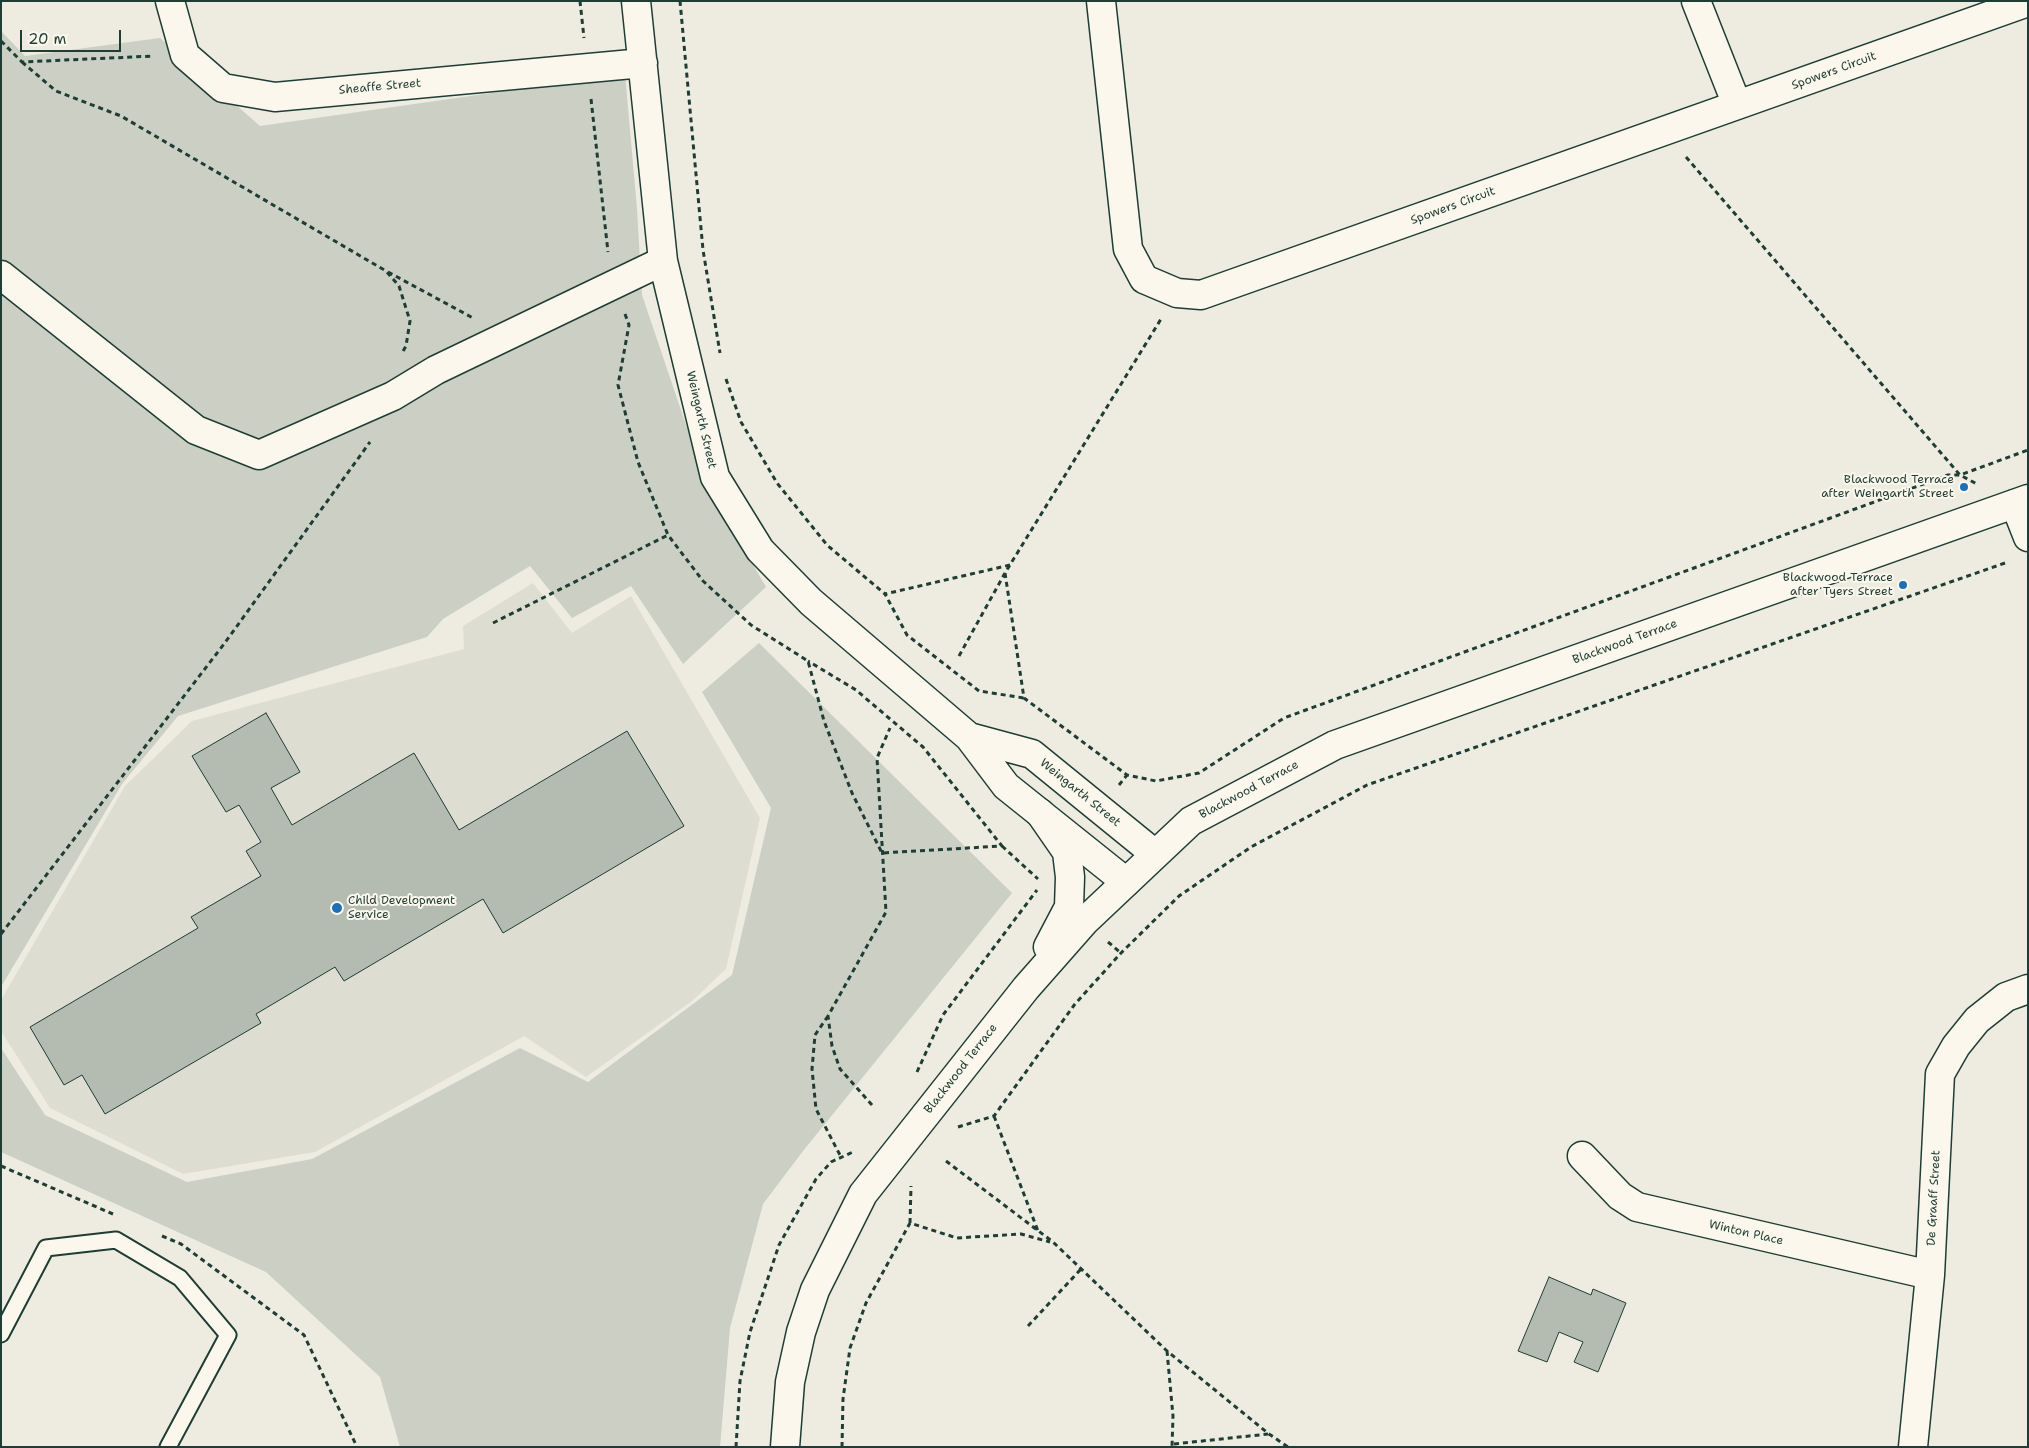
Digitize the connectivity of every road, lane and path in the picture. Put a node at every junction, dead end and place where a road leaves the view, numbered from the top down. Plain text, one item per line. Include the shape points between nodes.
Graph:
1 (170, 1) edge
2 (580, 1) edge
3 (636, 1) edge
4 (680, 1) edge
5 (1101, 1) edge
6 (1696, 1) edge
7 (2028, 2) edge
8 (1, 41) edge
9 (184, 55) junction
10 (22, 62) junction
11 (643, 63) junction
12 (587, 68) junction
13 (1737, 105) junction
14 (1663, 131) junction
15 (664, 260) junction
16 (386, 271) junction
17 (1, 275) edge
18 (615, 284) junction
19 (1177, 293) junction
20 (480, 322) dead end
21 (398, 359) dead end
22 (721, 360) dead end
23 (726, 378) dead end
24 (372, 438) dead end
25 (2028, 450) edge
26 (1960, 475) junction
27 (2021, 502) edge
28 (668, 535) junction
29 (2028, 537) edge
30 (2009, 562) dead end
31 (1010, 565) junction
32 (1005, 573) junction
33 (885, 594) junction
34 (493, 623) dead end
35 (959, 656) dead end
36 (808, 661) junction
37 (1024, 698) junction
38 (890, 728) dead end
39 (969, 737) junction
40 (1040, 814) junction
41 (1002, 846) junction
42 (882, 853) junction
43 (1155, 854) junction
44 (1042, 882) dead end
45 (1126, 882) junction
46 (1, 934) edge
47 (1026, 988) junction
48 (2028, 989) edge
49 (828, 1016) junction
50 (872, 1105) dead end
51 (994, 1116) junction
52 (955, 1128) dead end
53 (1582, 1156) dead end
54 (841, 1157) dead end
55 (946, 1162) dead end
56 (916, 1180) dead end
57 (910, 1223) junction
58 (1039, 1232) junction
59 (1053, 1242) junction
60 (1082, 1269) junction
61 (1930, 1275) junction
62 (1028, 1326) dead end
63 (1, 1334) edge
64 (1167, 1351) junction
65 (1269, 1434) junction
66 (1173, 1445) edge
67 (168, 1447) edge
68 (785, 1447) edge
69 (842, 1447) edge
70 (1288, 1447) edge
71 (1913, 1447) edge

1 - 9 street
2 - 12 path
3 - 11 street, Weingarth Street
4 - 22 path via 703,250
5 - 19 street, Spowers Circuit via 1128,250 1144,279
6 - 13 street
7 - 13 street, Spowers Circuit
8 - 10 path
9 - 10 path
9 - 12 street, Sheaffe Street via 223,88 275,97
10 - 16 path via 56,91 121,116
11 - 12 street, Sheaffe Street
11 - 15 street, Weingarth Street
12 - 18 path via 609,265
13 - 14 street, Spowers Circuit
14 - 19 street, Spowers Circuit via 1201,296
14 - 26 path
15 - 18 street
15 - 39 street, Weingarth Street via 715,477 760,550 811,602
16 - 20 path
16 - 21 path via 399,286 410,321 406,346
17 - 18 street via 196,430 259,455 393,396 436,370
18 - 28 path via 629,325 618,385 638,462
19 - 31 path
23 - 33 path via 741,422 777,483 826,545
24 - 46 path via 224,644
25 - 26 path
26 - 27 path
26 - 37 path via 1948,475 1284,718 1199,773 1156,781 1127,775
27 - 29 street
27 - 43 street, Blackwood Terrace via 1334,745 1191,821
28 - 34 path
28 - 36 path via 703,581 751,625
30 - 51 path via 1367,785 1252,847 1179,896 1120,953 1075,1004
31 - 32 path
31 - 33 path
32 - 35 path
32 - 37 path
33 - 37 path via 907,635 978,691
36 - 41 path via 856,690 923,747
36 - 42 path via 824,721 852,793
38 - 42 path via 877,758
39 - 40 street, Weingarth Street via 1006,786
39 - 43 street, Weingarth Street via 1032,754
40 - 45 street, Weingarth Street
40 - 47 street via 1066,852 1070,877 1069,907
41 - 42 path
41 - 44 path
42 - 49 path via 886,912
43 - 45 street, Blackwood Terrace
45 - 47 street, Blackwood Terrace via 1085,921
47 - 68 street, Blackwood Terrace via 863,1194 815,1290 801,1332 790,1382
48 - 61 street, De Graaff Street via 2006,997 1977,1020 1956,1046 1940,1074
49 - 50 path via 832,1046 840,1069
49 - 54 path via 815,1035 812,1069 816,1109
51 - 52 path
51 - 58 path
53 - 61 street, Winton Place via 1620,1196 1637,1207
55 - 58 path
56 - 57 path via 910,1187
57 - 59 path via 957,1238 1021,1234
57 - 69 path via 866,1303 850,1348 843,1399
58 - 59 path
59 - 60 path
60 - 62 path
60 - 64 path
61 - 71 street, De Graaff Street
63 - 67 lane via 46,1248 116,1240 180,1278 228,1335
64 - 65 path
64 - 66 path
65 - 66 path
65 - 70 path

